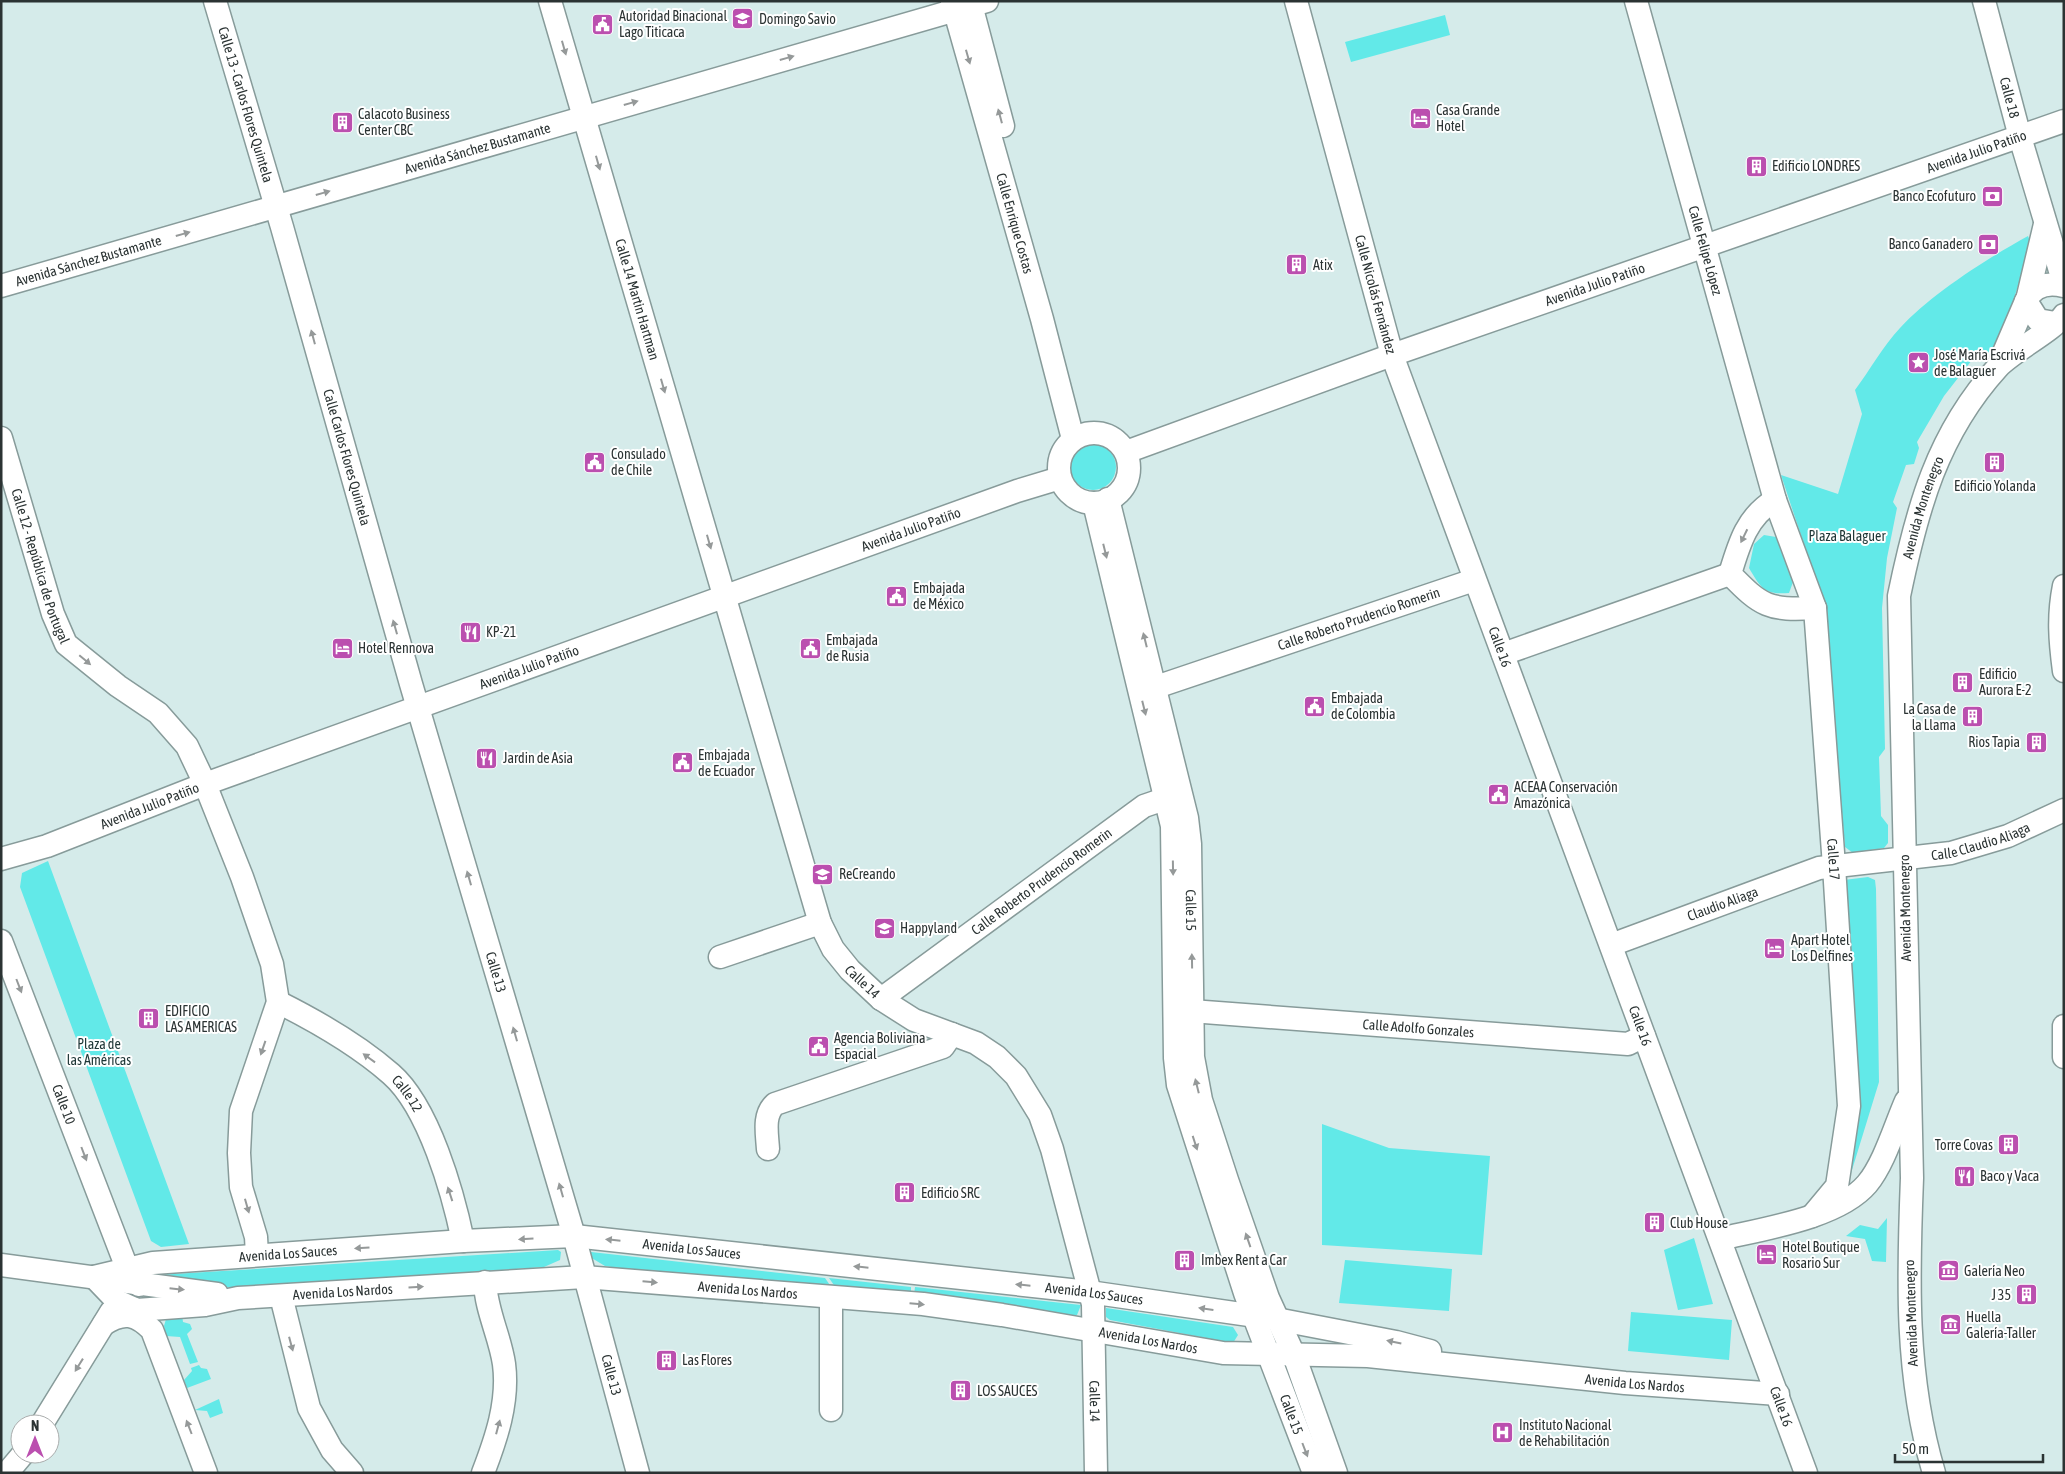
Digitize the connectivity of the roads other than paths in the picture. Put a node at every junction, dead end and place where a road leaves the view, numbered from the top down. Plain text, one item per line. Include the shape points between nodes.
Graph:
1 (215, 1) edge
2 (550, 1) edge
3 (1296, 1) edge
4 (1636, 1) edge
5 (1984, 1) edge
6 (967, 4) edge
7 (584, 116) junction
8 (2064, 121) edge
9 (2020, 137) junction
10 (276, 207) junction
11 (2045, 223) junction
12 (1704, 248) junction
13 (2064, 285) edge
14 (1, 286) edge
15 (2027, 298) junction
16 (2061, 318) edge
17 (1392, 355) junction
18 (1999, 366) junction
19 (1079, 436) junction
20 (1, 438) edge
21 (1126, 452) junction
22 (1060, 478) junction
23 (1775, 500) junction
24 (1101, 501) junction
25 (1730, 574) junction
26 (1474, 580) junction
27 (2064, 586) edge
28 (725, 597) junction
29 (1814, 608) junction
30 (2061, 635) edge
31 (1503, 654) junction
32 (2064, 671) edge
33 (1156, 687) junction
34 (418, 707) junction
35 (205, 784) junction
36 (1174, 795) junction
37 (2064, 810) edge
38 (1904, 857) junction
39 (1, 859) edge
40 (1834, 866) junction
41 (820, 923) junction
42 (1, 941) edge
43 (1612, 945) junction
44 (720, 957) dead end
45 (881, 999) junction
46 (278, 1002) junction
47 (1184, 1010) junction
48 (2064, 1026) edge
49 (952, 1034) junction
50 (1644, 1036) junction
51 (2064, 1057) edge
52 (1908, 1095) junction
53 (768, 1149) dead end
54 (1812, 1216) junction
55 (574, 1236) junction
56 (1720, 1239) junction
57 (463, 1241) junction
58 (257, 1255) junction
59 (1, 1265) edge
60 (94, 1277) junction
61 (584, 1277) junction
62 (485, 1282) junction
63 (127, 1284) junction
64 (1089, 1292) junction
65 (280, 1296) junction
66 (831, 1297) junction
67 (238, 1298) junction
68 (162, 1310) junction
69 (1265, 1318) junction
70 (104, 1324) junction
71 (152, 1330) junction
72 (1095, 1331) junction
73 (1262, 1354) junction
74 (1303, 1355) junction
75 (1492, 1367) junction
76 (1778, 1394) junction
77 (831, 1410) dead end
78 (48, 1414) edge
79 (206, 1473) edge
80 (352, 1473) edge
81 (483, 1473) edge
82 (638, 1473) edge
83 (1096, 1473) edge
84 (1314, 1473) edge
85 (1336, 1473) edge
86 (1806, 1473) edge
87 (1934, 1473) edge

1 - 10 street, Calle 13 - Carlos Flores Quintela
2 -> 7 street, Calle 14 Martin Hartman
3 - 17 street, Calle Nicolás Fernández
4 - 12 street, Calle Felipe López
5 - 9 street, Calle 18
7 -> 6 street, Avenida Sánchez Bustamante
6 - 19 street, Calle Enrique Costas via 1042,319
10 -> 7 street, Avenida Sánchez Bustamante
7 -> 28 street, Calle 14 Martin Hartman
8 - 9 street, Avenida Julio Patiño
9 - 11 street, Calle 18
9 - 12 street, Avenida Julio Patiño
14 -> 10 street, Avenida Sánchez Bustamante
34 -> 10 street, Calle Carlos Flores Quintela
11 - 13 street, Calle 18
11 - 15 street, Calle 18
12 - 17 street, Avenida Julio Patiño
12 - 23 street, Calle Felipe López
13 - 15 street via 2042,285
15 - 16 street via 2038,320
15 - 18 street, Avenida Montenegro
16 - 18 street, Avenida Montenegro
17 - 21 street, Avenida Julio Patiño
17 - 26 street, Calle Nicolás Fernández
18 - 38 street, Avenida Montenegro via 1962,414 1938,454 1910,543 1899,596
19 - 21 street via 1106,434
19 - 22 street via 1060,456
20 -> 35 street, Calle 12 - República de Portugal via 66,644 158,714 187,746
21 - 24 street via 1129,464 1125,484 1119,492
22 - 24 street via 1072,495
22 - 28 street, Avenida Julio Patiño
23 -> 25 street via 1759,509
23 - 29 street, Calle 17
33 -> 24 street, Calle 15
24 -> 36 street, Calle 15
25 - 29 street via 1764,605 1787,610
25 - 31 street
26 - 31 street, Calle 16
26 - 33 street, Calle Roberto Prudencio Romerin
27 - 30 street via 2059,609
28 - 34 street, Avenida Julio Patiño
28 - 41 street, Calle 14
29 - 40 street, Calle 17
30 - 32 street
31 - 43 street, Calle 16
33 - 36 street, Calle 15
34 - 35 street, Avenida Julio Patiño
55 -> 34 street, Calle 13
35 - 39 street, Avenida Julio Patiño via 47,846
35 - 46 street via 272,964
36 - 45 street, Calle Roberto Prudencio Romerin via 1144,806
36 - 47 street, Calle 15 via 1173,852
37 - 38 street, Calle Claudio Aliaga via 2008,836 1951,853
38 - 40 street, Calle Claudio Aliaga
38 - 52 street, Avenida Montenegro
40 - 43 street, Claudio Aliaga via 1819,868
40 - 54 street, Calle 17 via 1849,1106 1837,1186
41 - 44 street
41 - 45 street, Calle 14 via 833,949
42 -> 63 street, Calle 10
43 - 50 street, Calle 16
45 - 49 street, Calle 14 via 914,1020
57 -> 46 street, Calle 12 via 431,1136 414,1101 392,1075 319,1023
46 -> 58 street via 241,1111 241,1187 256,1237
47 - 50 street, Calle Adolfo Gonzales via 1628,1044
47 - 69 street, Calle 15 via 1201,1100
48 - 51 street
49 - 53 street via 943,1046 775,1104 767,1118
49 - 64 street, Calle 14 via 976,1043 998,1057 1016,1076 1040,1115
50 - 56 street, Calle 16
52 - 54 street via 1867,1184 1836,1207
52 - 87 street, Avenida Montenegro via 1912,1178 1911,1346 1916,1395
54 - 56 street
55 -> 57 street, Avenida Los Sauces
55 - 61 street, Calle 13
64 -> 55 street, Avenida Los Sauces
56 - 76 street, Calle 16
57 -> 58 street, Avenida Los Sauces
58 - 63 street, Avenida Los Sauces via 153,1263
59 - 60 street
60 - 63 street
60 - 63 street, Avenida Los Sauces
61 - 62 street, Avenida Los Nardos
61 -> 66 street, Avenida Los Nardos
61 - 82 street, Calle 13
65 -> 62 street, Avenida Los Nardos
81 -> 62 street via 500,1422 504,1392 504,1364
63 -> 67 street
63 - 68 street via 136,1310
63 - 70 street
69 -> 64 street, Avenida Los Sauces
64 - 72 street, Calle 14
65 - 67 street, Avenida Los Nardos
65 -> 80 street via 309,1408 332,1450
66 -> 72 street, Avenida Los Nardos via 933,1306
66 - 77 street
67 - 68 street
68 - 71 street
69 - 73 street, Calle 15
69 - 74 street, Calle 15
75 -> 69 street, Avenida Los Nardos via 1396,1342
70 - 71 street via 123,1315 134,1316
70 -> 78 street
79 -> 71 street
72 - 73 street, Avenida Los Nardos via 1223,1353
72 - 83 street, Calle 14
73 - 74 street, Avenida Los Nardos
73 -> 84 street, Calle 15
74 - 75 street, Avenida Los Nardos via 1368,1356
74 - 85 street, Calle 15
75 - 76 street, Avenida Los Nardos via 1625,1383
76 - 86 street, Calle 16

